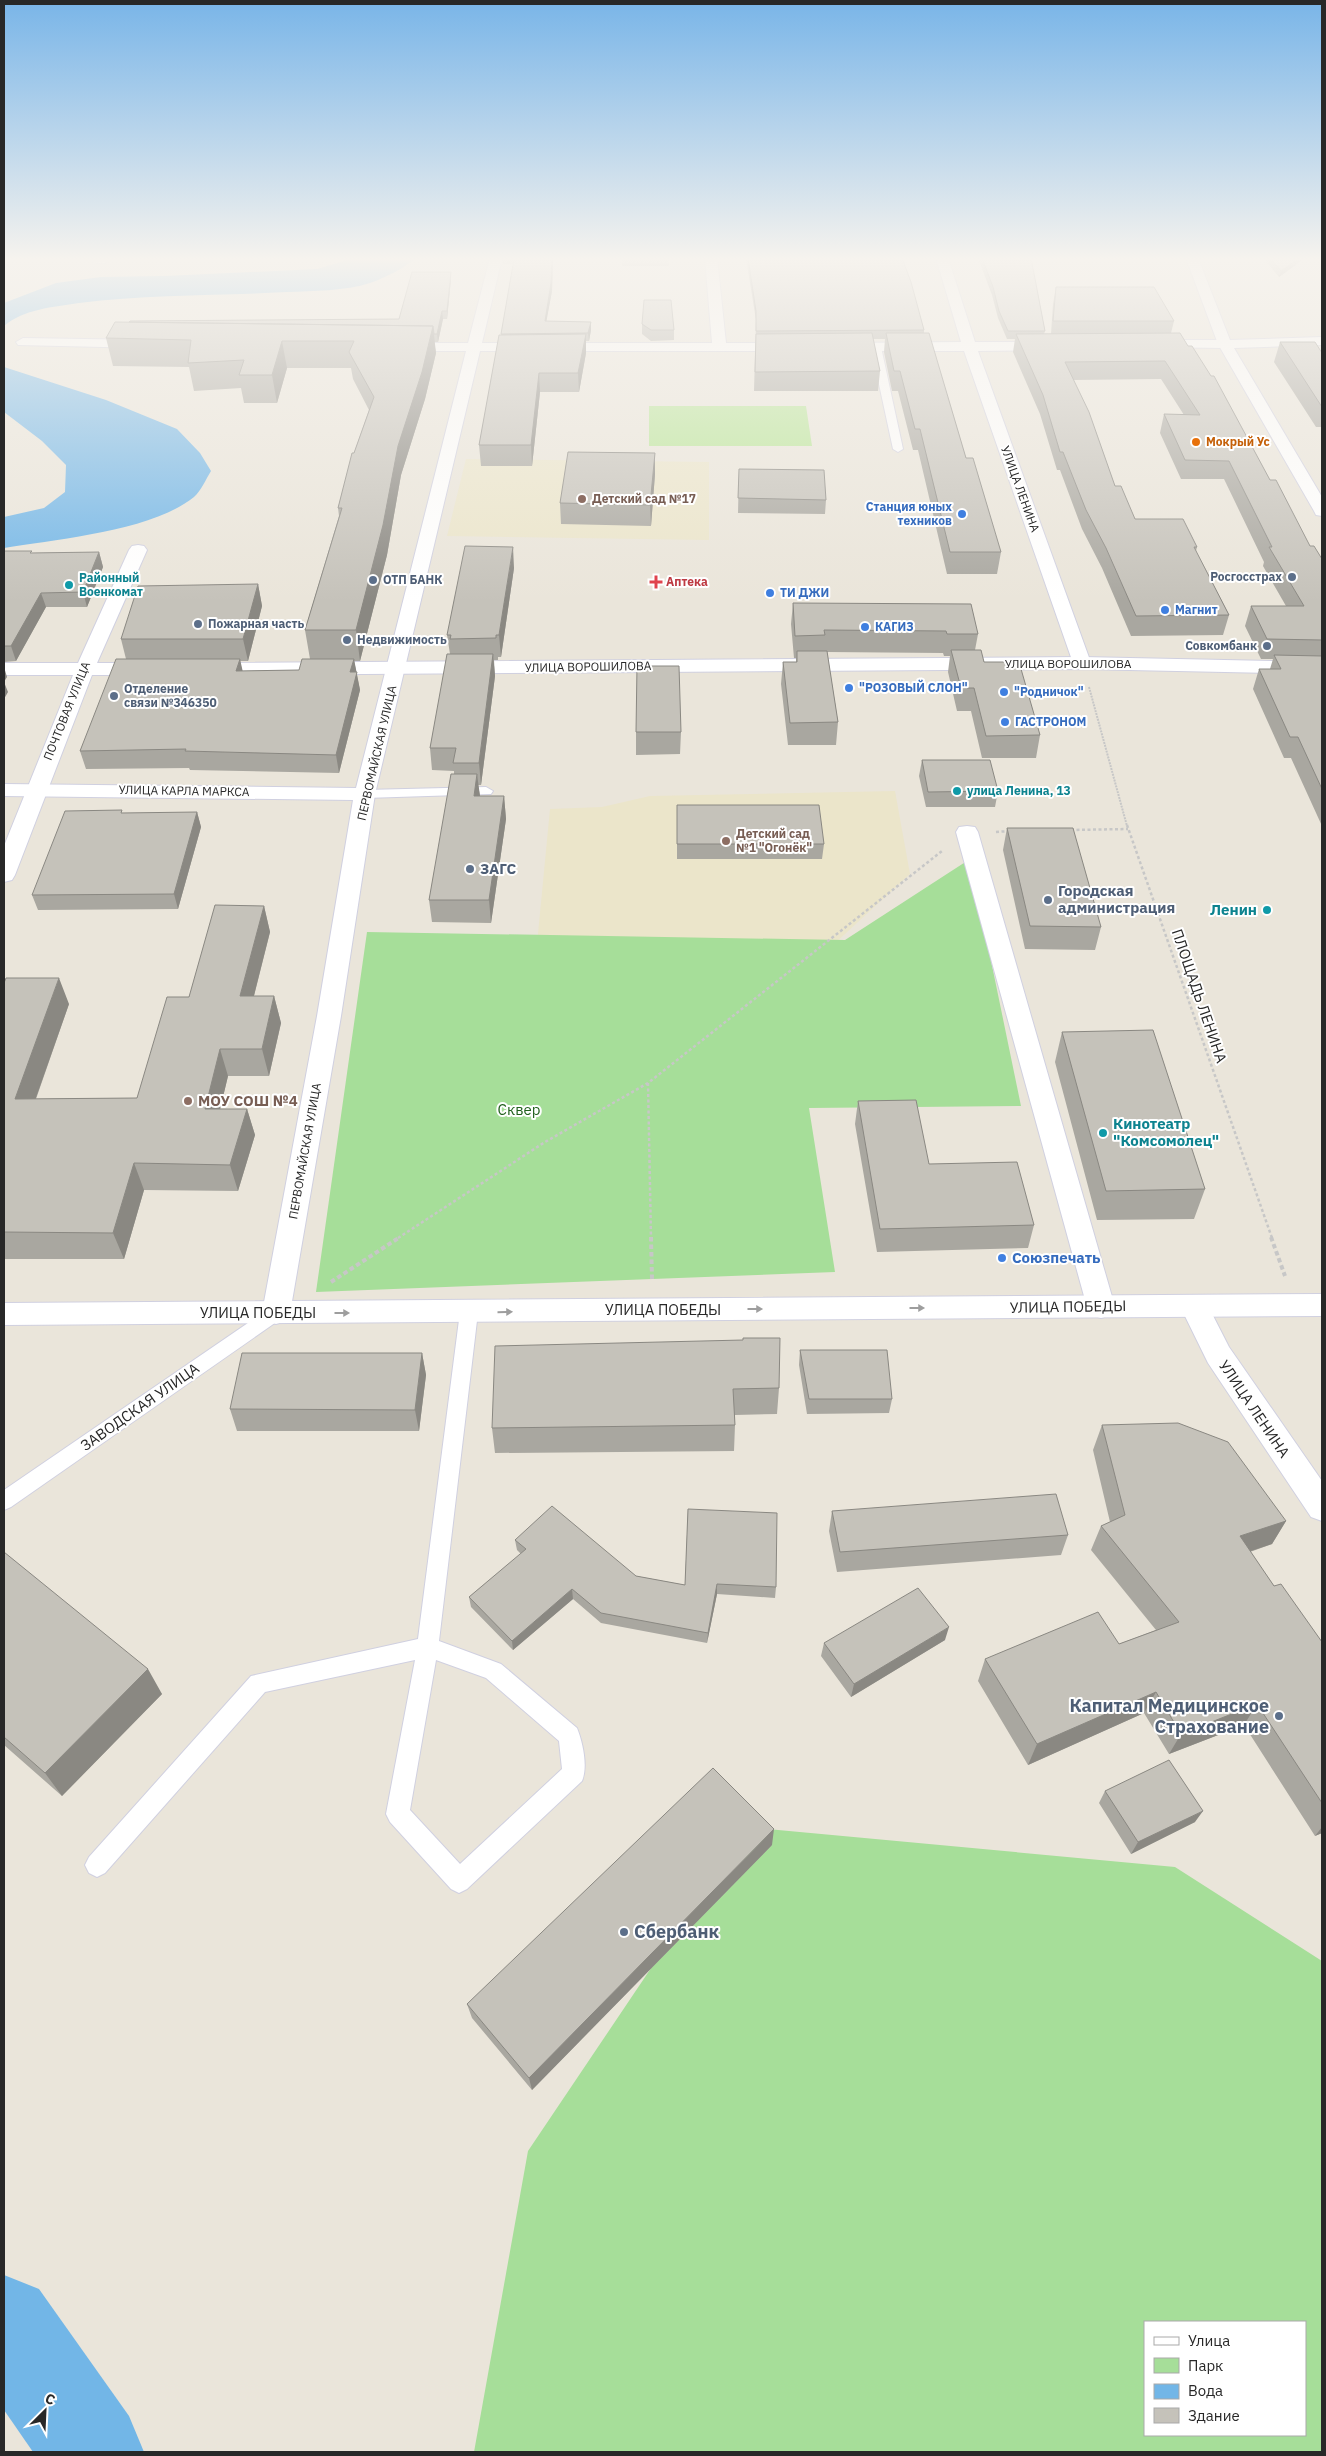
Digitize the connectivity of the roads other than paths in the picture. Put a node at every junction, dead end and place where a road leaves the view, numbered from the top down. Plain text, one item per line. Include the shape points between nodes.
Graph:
1 (470, 373) edge
2 (881, 373) edge
3 (978, 373) edge
4 (1242, 373) edge
5 (898, 450) dead end
6 (1322, 511) edge
7 (138, 550) dead end
8 (1082, 663) junction
9 (84, 668) junction
10 (1322, 668) edge
11 (4, 669) edge
12 (172, 669) edge
13 (191, 669) edge
14 (396, 669) junction
15 (4, 790) edge
16 (35, 790) junction
17 (486, 791) dead end
18 (365, 794) junction
19 (966, 832) road end
20 (4, 875) edge
21 (1308, 1305) edge
22 (1194, 1306) junction
23 (1101, 1307) junction
24 (468, 1312) junction
25 (276, 1313) junction
26 (4, 1314) edge
27 (4, 1501) edge
28 (1322, 1507) edge
29 (428, 1647) junction
30 (97, 1865) dead end

1 - 14 street, ПЕРВОМАЙСКАЯ УЛИЦА
2 - 5 lane
3 - 8 street, УЛИЦА ЛЕНИНА
4 - 6 street
7 - 9 street, ПОЧТОВАЯ УЛИЦА
8 - 10 street, УЛИЦА ВОРОШИЛОВА
8 - 14 street, УЛИЦА ВОРОШИЛОВА
9 - 11 street
9 - 12 street
9 - 16 street, ПОЧТОВАЯ УЛИЦА
13 - 14 street, УЛИЦА ВОРОШИЛОВА
14 - 18 street, ПЕРВОМАЙСКАЯ УЛИЦА
15 - 16 street, УЛИЦА КАРЛА МАРКСА
16 - 18 street, УЛИЦА КАРЛА МАРКСА
16 - 20 street, ПОЧТОВАЯ УЛИЦА
17 - 18 lane
18 - 25 street, ПЕРВОМАЙСКАЯ УЛИЦА via 328,1026
19 - 23 street
21 - 22 street, УЛИЦА ПОБЕДЫ
22 - 23 street, УЛИЦА ПОБЕДЫ
22 - 28 street, УЛИЦА ЛЕНИНА via 1218,1355
24 -> 23 street, УЛИЦА ПОБЕДЫ
25 -> 24 street, УЛИЦА ПОБЕДЫ
24 - 29 lane
25 - 26 street, УЛИЦА ПОБЕДЫ
25 - 27 lane, ЗАВОДСКАЯ УЛИЦА
29 - 29 lane via 398,1814 459,1881 574,1773 569,1736 493,1671
29 - 30 lane via 259,1683

